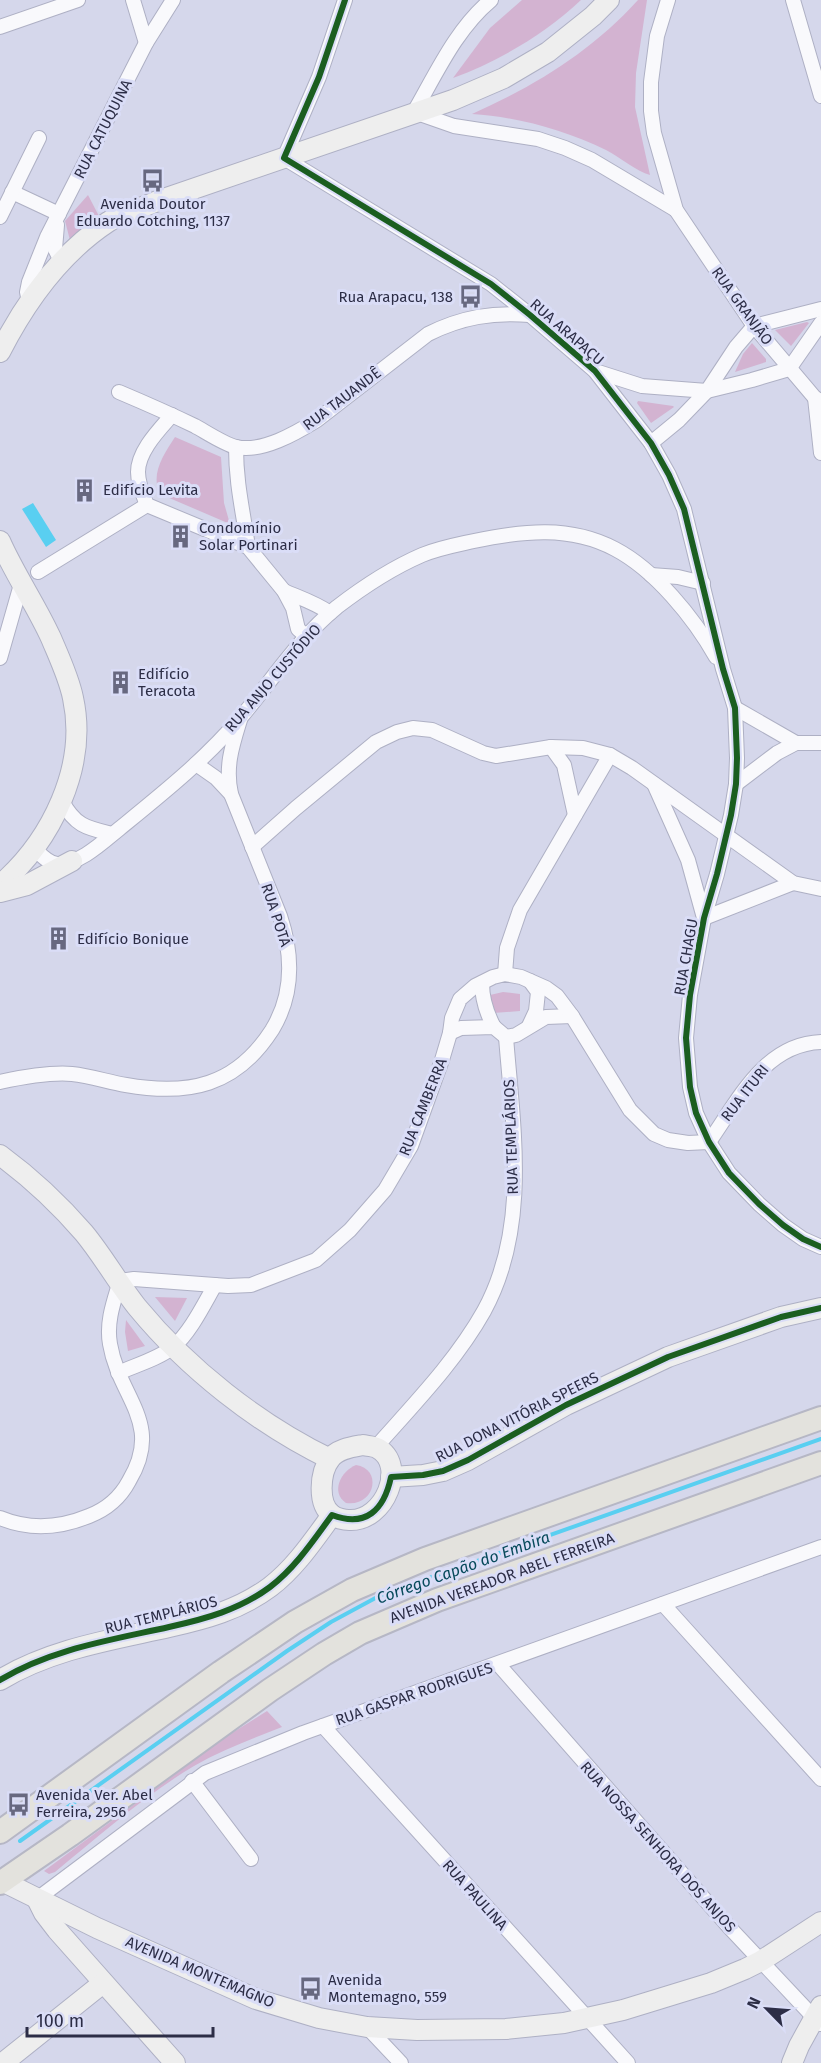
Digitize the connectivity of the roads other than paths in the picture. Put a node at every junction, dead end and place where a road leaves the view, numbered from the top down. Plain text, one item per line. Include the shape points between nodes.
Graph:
1 (78, 0) edge
2 (133, 0) edge
3 (173, 0) edge
4 (345, 0) edge
5 (491, 0) edge
6 (609, 0) edge
7 (668, 0) edge
8 (793, 0) edge
9 (0, 27) edge
10 (146, 43) junction
11 (817, 60) edge
12 (821, 96) edge
13 (414, 112) junction
14 (39, 138) dead end
15 (284, 158) junction
16 (12, 192) junction
17 (676, 210) junction
18 (59, 214) junction
19 (0, 217) edge
20 (62, 263) junction
21 (29, 302) junction
22 (821, 309) edge
23 (530, 315) junction
24 (821, 323) edge
25 (754, 326) junction
26 (0, 352) edge
27 (789, 369) junction
28 (595, 371) junction
29 (707, 391) junction
30 (119, 392) dead end
31 (818, 399) edge
32 (172, 415) junction
33 (651, 443) junction
34 (236, 447) junction
35 (821, 453) edge
36 (147, 505) junction
37 (0, 542) edge
38 (248, 547) junction
39 (651, 575) junction
40 (30, 577) junction
41 (704, 583) junction
42 (284, 591) junction
43 (310, 603) junction
44 (330, 613) junction
45 (296, 618) junction
46 (306, 636) junction
47 (0, 658) edge
48 (723, 669) junction
49 (735, 708) junction
50 (241, 717) junction
51 (796, 743) junction
52 (821, 743) edge
53 (551, 747) junction
54 (610, 755) junction
55 (196, 764) junction
56 (653, 782) junction
57 (736, 784) junction
58 (231, 794) junction
59 (62, 801) junction
60 (575, 815) junction
61 (112, 834) junction
62 (726, 836) junction
63 (252, 847) junction
64 (35, 849) junction
65 (72, 861) junction
66 (793, 883) junction
67 (0, 885) edge
68 (821, 889) edge
69 (0, 892) edge
70 (704, 918) junction
71 (505, 974) junction
72 (529, 980) junction
73 (482, 983) junction
74 (572, 1016) junction
75 (494, 1027) junction
76 (528, 1028) junction
77 (450, 1033) junction
78 (507, 1037) junction
79 (821, 1042) edge
80 (0, 1082) edge
81 (709, 1142) junction
82 (0, 1155) edge
83 (821, 1247) edge
84 (120, 1281) junction
85 (215, 1285) junction
86 (821, 1308) edge
87 (174, 1347) junction
88 (118, 1373) junction
89 (821, 1418) edge
90 (376, 1447) junction
91 (330, 1459) junction
92 (821, 1463) edge
93 (392, 1478) junction
94 (332, 1515) junction
95 (0, 1518) edge
96 (821, 1547) edge
97 (663, 1604) junction
98 (498, 1664) junction
99 (0, 1680) edge
100 (323, 1726) junction
101 (821, 1779) edge
102 (192, 1781) junction
103 (0, 1832) edge
104 (251, 1858) dead end
105 (1, 1881) edge
106 (37, 1899) junction
107 (63, 1922) junction
108 (821, 1922) edge
109 (97, 1928) junction
110 (81, 1957) junction
111 (761, 1961) junction
112 (103, 1983) junction
113 (819, 2016) edge
114 (588, 2018) junction
115 (367, 2027) junction
116 (3, 2063) edge
117 (175, 2063) edge
118 (401, 2063) edge
119 (628, 2063) edge
120 (792, 2063) edge

1 - 9 street
2 - 10 street
3 - 10 street, RUA CATUQUINA
4 - 15 street via 319,77
5 - 13 street via 447,53
6 - 13 street via 548,52 504,78
7 - 17 street via 657,36 651,111
8 - 11 street
10 - 18 street, RUA CATUQUINA
11 - 12 street
13 - 15 street
13 - 17 street via 454,126 538,139 565,148
14 - 16 street
15 - 20 street via 109,222
15 - 23 street, RUA ARAPAÇU via 491,284
16 - 18 street
16 - 19 street
17 - 25 street, RUA GRANJÃO
18 - 20 street, RUA CATUQUINA via 55,249
18 - 21 street, RUA CATUQUINA via 29,282
20 - 21 street
21 - 26 street
22 - 25 street
23 - 28 street, RUA ARAPAÇU
23 - 34 street, RUA TAUANDÊ via 503,312 449,324 428,334 298,432 275,442
24 - 27 street
25 - 27 street, RUA GRANJÃO
25 - 29 street
27 - 29 street
27 - 31 street, RUA GRANJÃO
28 - 29 street via 642,386
28 - 33 street, RUA ARAPAÇU
29 - 33 street
30 - 32 street
31 - 35 street
32 - 34 street
32 - 36 street via 158,430 137,471
33 - 41 street, RUA ARAPAÇU via 684,509
34 - 38 street via 239,502
36 - 38 street
36 - 40 street
37 - 40 street
38 - 42 street
39 - 41 street
39 - 44 street, RUA ANJO CUSTÓDIO via 616,549 592,539 528,531 422,555 369,584
39 - 48 street, RUA ANJO CUSTÓDIO via 690,619
40 - 47 street
40 - 59 street via 74,699 76,734
41 - 48 street, RUA ARAPAÇU
42 - 43 street
42 - 45 street
43 - 44 street
43 - 45 street
44 - 46 street, RUA ANJO CUSTÓDIO
45 - 46 street via 298,629
46 - 50 street, RUA ANJO CUSTÓDIO
48 - 49 street, RUA ARAPAÇU
49 - 51 street
49 - 57 street, RUA ARAPAÇU
50 - 55 street, RUA ANJO CUSTÓDIO
50 - 58 street, RUA POTÁ via 229,758
51 - 52 street
51 - 57 street
53 - 54 street via 583,748
53 - 60 street via 564,765
53 - 63 street via 495,756 432,730 413,728 397,732 376,742
54 - 56 street
54 - 60 street
55 - 58 street, RUA POTÁ
55 - 61 street, RUA ANJO CUSTÓDIO
56 - 62 street
56 - 70 street, RUA CHAGU via 688,860
57 - 62 street, RUA ARAPAÇU
58 - 63 street, RUA POTÁ
59 - 61 street via 80,824
59 - 64 street
60 - 71 street via 520,910 507,948
61 - 65 street, RUA ANJO CUSTÓDIO
62 - 66 street
62 - 70 street, RUA CHAGU
63 - 80 street, RUA POTÁ via 286,935 289,986 279,1017 262,1045 238,1069 214,1082 185,1089 157,1090 71,1074
64 - 65 street via 51,863
64 - 67 street
65 - 69 street via 27,885
66 - 68 street
66 - 70 street
70 - 81 street, RUA CHAGU via 686,1038 690,1087
71 - 72 street
71 - 73 street, RUA CAMBERRA
72 - 74 street via 557,996
72 - 76 street via 538,992 536,1011
73 - 75 street via 482,996
73 - 77 street, RUA CAMBERRA via 460,999
74 - 76 street via 546,1017
74 - 81 street via 642,1123 668,1140
75 - 77 street via 461,1028
75 - 78 street
76 - 78 street
77 - 85 street, RUA CAMBERRA via 411,1146 385,1190 350,1230 316,1260 276,1277 251,1285
78 - 90 street, RUA TEMPLÁRIOS via 515,1176 512,1226 502,1268 484,1311 455,1353
79 - 81 street, RUA ITURI via 787,1049 769,1062
81 - 83 street, RUA CHAGU via 729,1173 759,1204 803,1239
82 - 84 street via 84,1233
84 - 85 street, RUA CAMBERRA
84 - 87 street
84 - 88 street via 108,1328
85 - 87 street
86 - 93 street, RUA DONA VITÓRIA SPEERS via 781,1317 668,1356 443,1471
87 - 88 street
87 - 91 street via 206,1377 296,1443
88 - 95 street via 140,1420 143,1441 137,1468 124,1489 105,1510 72,1523 21,1525
89 - 103 main road via 425,1559 352,1590 295,1622 221,1672
90 - 91 street via 350,1447
90 - 93 street via 387,1458
91 - 94 street via 322,1498
92 - 105 main road, AVENIDA VEREADOR ABEL FERREIRA via 437,1599 360,1633 270,1690
93 - 94 street via 382,1504 374,1512 355,1520
94 - 99 street, RUA TEMPLÁRIOS via 294,1566 271,1587 232,1610 67,1651
96 - 97 street, RUA GASPAR RODRIGUES
97 - 98 street, RUA GASPAR RODRIGUES
97 - 101 street
98 - 100 street, RUA GASPAR RODRIGUES
98 - 111 street, RUA NOSSA SENHORA DOS ANJOS
100 - 102 street, RUA GASPAR RODRIGUES via 224,1763
100 - 114 street, RUA PAULINA
102 - 104 street
102 - 106 street, RUA GASPAR RODRIGUES
105 - 106 street
106 - 107 street via 44,1913
107 - 109 street, AVENIDA MONTEMAGNO
107 - 110 street
108 - 111 street, AVENIDA MONTEMAGNO
109 - 110 street via 81,1939
109 - 115 street, AVENIDA MONTEMAGNO via 256,1999 319,2018
110 - 112 street
111 - 113 street, RUA NOSSA SENHORA DOS ANJOS
111 - 114 street, AVENIDA MONTEMAGNO via 711,1983
112 - 116 street
112 - 117 street
113 - 120 street
114 - 115 street, AVENIDA MONTEMAGNO via 506,2029
114 - 119 street, RUA PAULINA
115 - 118 street

